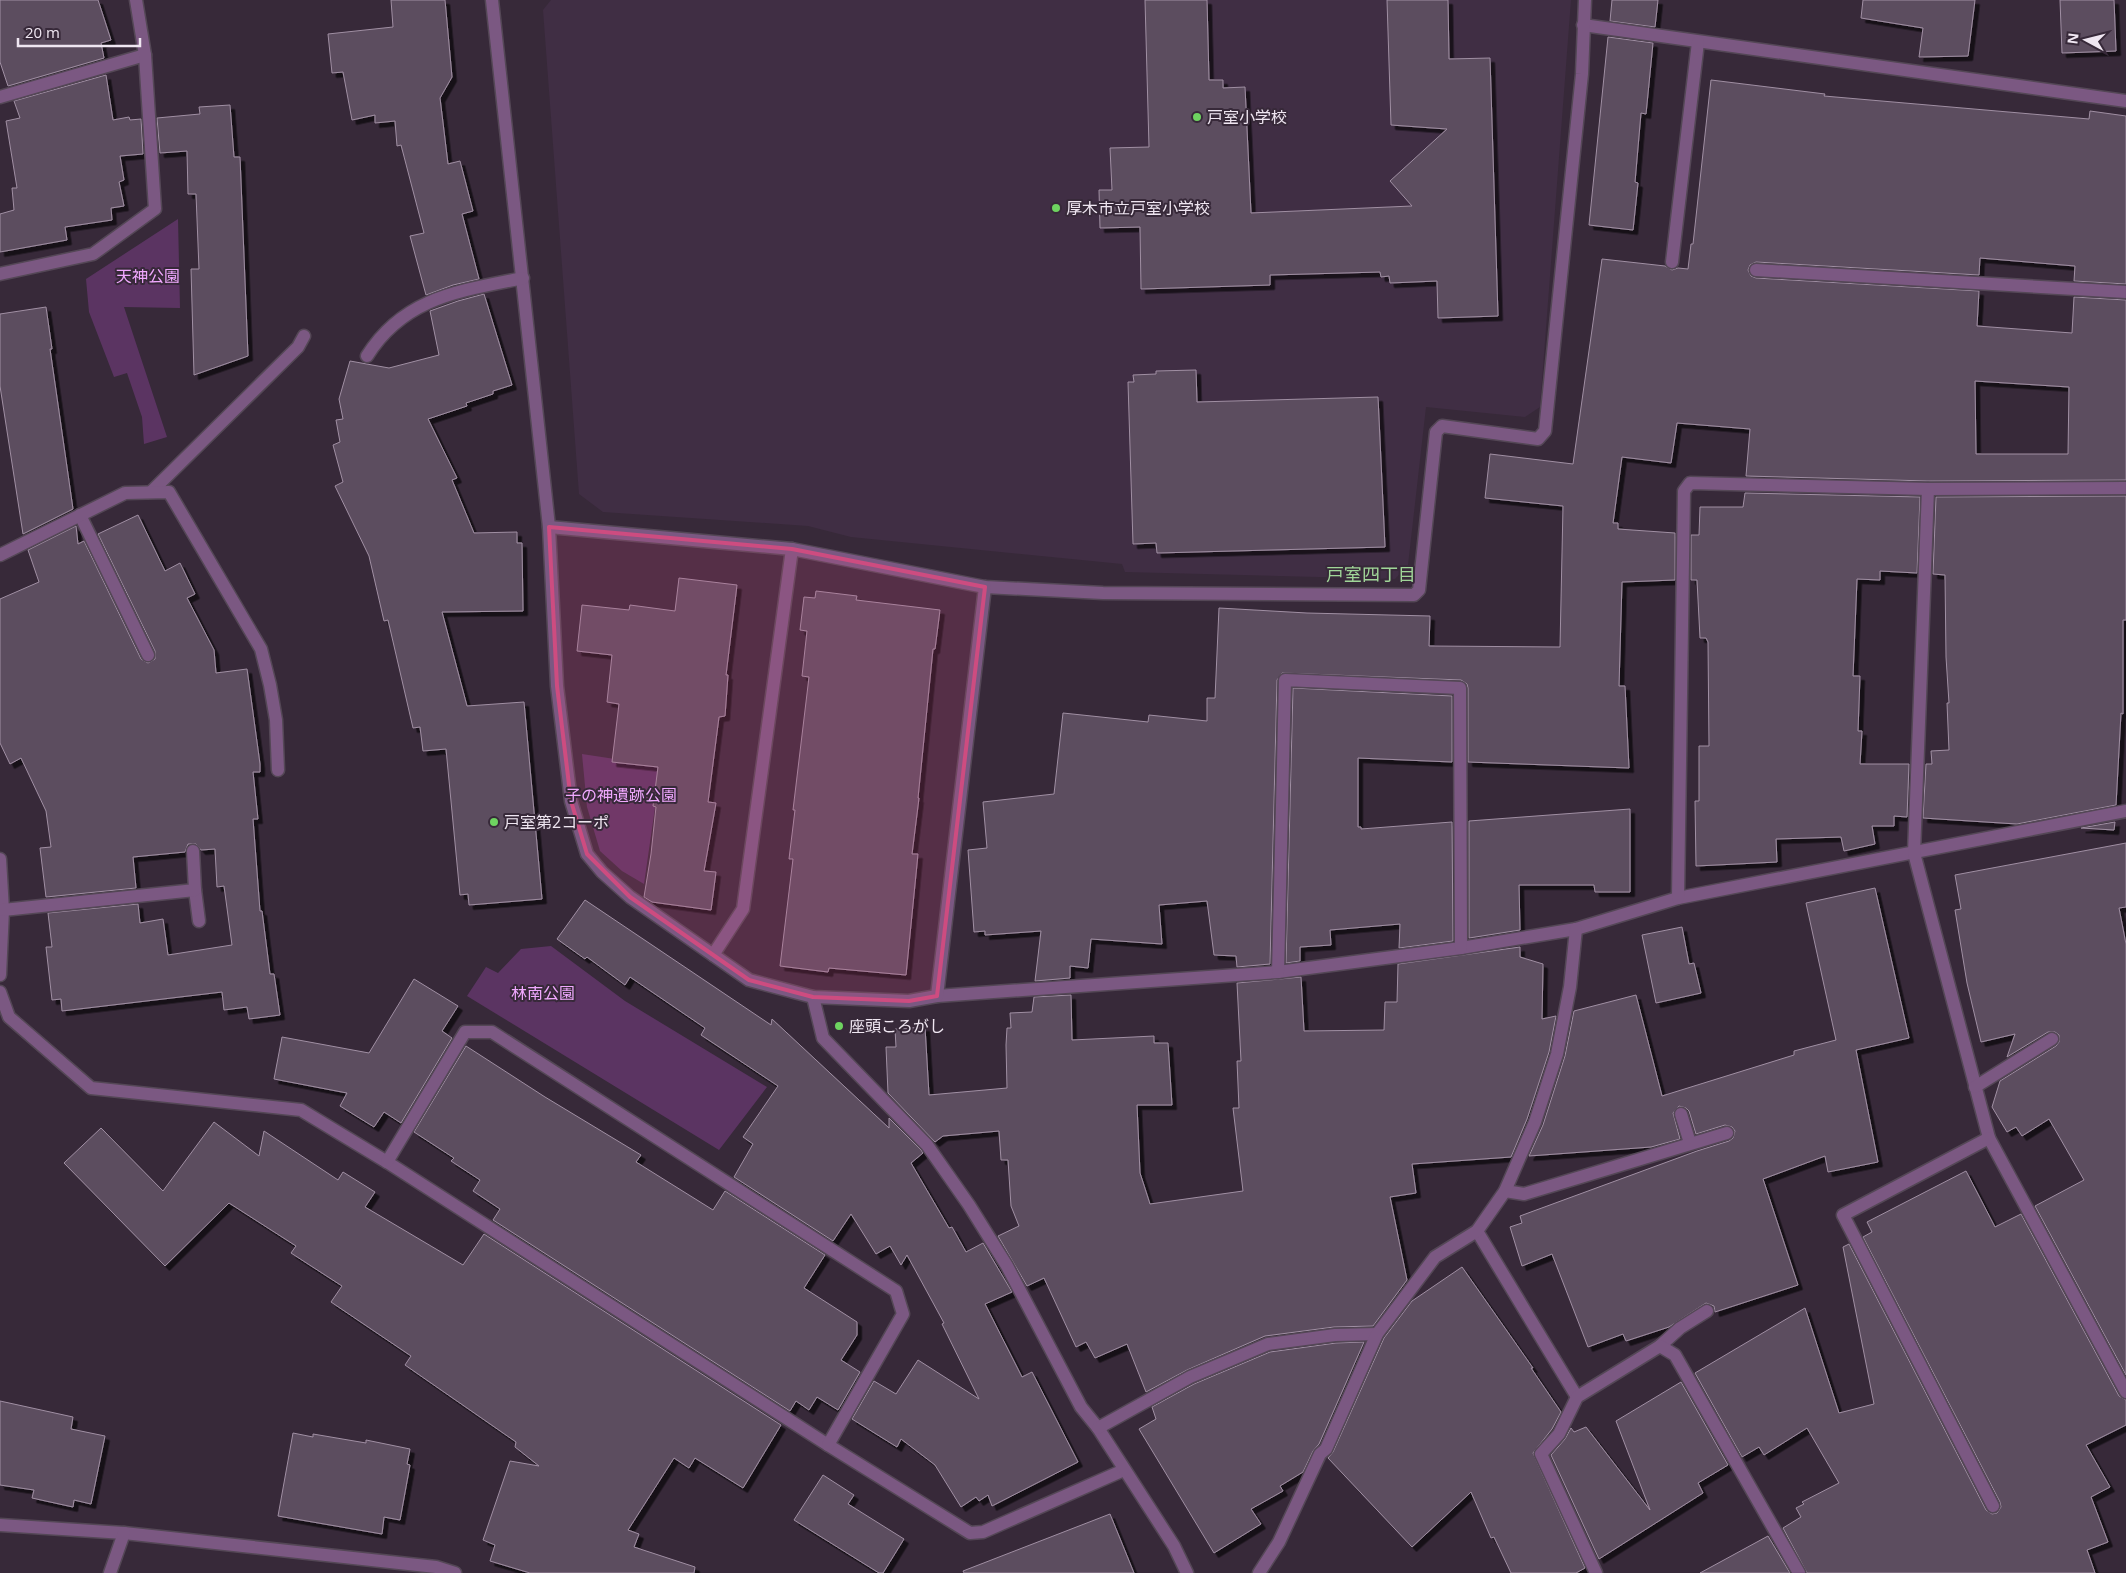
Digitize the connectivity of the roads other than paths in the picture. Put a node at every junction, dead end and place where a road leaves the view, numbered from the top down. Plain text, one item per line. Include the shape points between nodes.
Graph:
1 (136, 0) edge
2 (492, 0) edge
3 (1585, 0) edge
4 (1583, 25) junction
5 (1698, 42) junction
6 (145, 55) junction
7 (0, 97) edge
8 (2126, 101) edge
9 (1672, 262) dead end
10 (1756, 270) dead end
11 (0, 274) edge
12 (523, 278) junction
13 (2126, 292) edge
14 (304, 336) dead end
15 (367, 356) dead end
16 (2126, 488) edge
17 (1928, 489) junction
18 (152, 491) junction
19 (80, 516) junction
20 (549, 527) junction
21 (792, 548) junction
22 (0, 555) edge
23 (985, 587) junction
24 (148, 655) dead end
25 (278, 770) dead end
26 (2126, 811) edge
27 (193, 851) dead end
28 (1914, 853) junction
29 (0, 859) edge
30 (195, 890) junction
31 (1678, 898) junction
32 (3, 910) junction
33 (199, 921) dead end
34 (1576, 929) junction
35 (1461, 948) junction
36 (713, 955) junction
37 (1278, 972) junction
38 (0, 976) edge
39 (0, 992) edge
40 (937, 996) junction
41 (813, 997) junction
42 (2052, 1039) dead end
43 (1975, 1087) junction
44 (1681, 1114) dead end
45 (1727, 1132) dead end
46 (1990, 1138) junction
47 (1690, 1143) junction
48 (388, 1162) junction
49 (1505, 1192) junction
50 (1477, 1231) junction
51 (1707, 1311) dead end
52 (1377, 1334) junction
53 (1660, 1346) junction
54 (2126, 1392) edge
55 (1576, 1397) junction
56 (1098, 1428) junction
57 (828, 1445) junction
58 (1124, 1470) junction
59 (1993, 1506) dead end
60 (0, 1525) edge
61 (124, 1533) junction
62 (110, 1573) edge
63 (456, 1573) edge
64 (1187, 1573) edge
65 (1259, 1573) edge
66 (1596, 1573) edge
67 (1799, 1573) edge

1 - 6 street
2 - 12 street
3 - 4 street
4 - 5 street
4 - 23 street via 1582,74 1545,431 1538,438 1442,426 1436,432 1419,590 1414,595 1103,593
5 - 8 street
5 - 9 street
6 - 7 street
6 - 11 street via 155,210 93,254
10 - 13 street
12 - 15 street via 422,304 405,314 375,343
12 - 20 street
14 - 18 street via 298,347
16 - 17 street
17 - 28 street
17 - 31 street via 1690,483 1684,491
18 - 19 street via 125,493
18 - 25 street via 169,492 261,648 276,720
19 - 22 street
19 - 24 street
20 - 21 street
20 - 36 street via 557,686 571,801 588,854 602,872 630,897
21 - 23 street
21 - 36 street via 743,909
23 - 40 street
26 - 28 street
27 - 30 street
28 - 31 street
28 - 43 street
29 - 32 street
30 - 32 street
30 - 33 street
31 - 34 street
32 - 38 street
34 - 35 street
34 - 49 street via 1570,987 1557,1054 1535,1122
35 - 37 street
35 - 37 street via 1460,688 1285,680
36 - 41 street via 748,980
37 - 40 street
39 - 48 street via 9,1017 91,1088 301,1110
40 - 41 street via 910,1001
41 - 56 street via 823,1038 927,1145 969,1205 1007,1266 1081,1407
42 - 43 street
43 - 46 street
44 - 47 street
45 - 47 street
46 - 54 street
46 - 59 street via 1843,1215
47 - 49 street via 1524,1194
48 - 57 street
48 - 57 street via 465,1032 492,1032 896,1291 903,1314
49 - 50 street
50 - 52 street via 1435,1257
50 - 55 street
51 - 53 street
52 - 56 street via 1335,1335 1268,1344 1190,1377
52 - 65 street via 1326,1449 1320,1454 1279,1542
53 - 55 street
53 - 67 street via 1675,1355
55 - 66 street via 1559,1434 1541,1454
56 - 58 street
57 - 58 street via 970,1533 982,1532
58 - 64 street via 1174,1546
60 - 61 street
61 - 62 street
61 - 63 street via 436,1567

